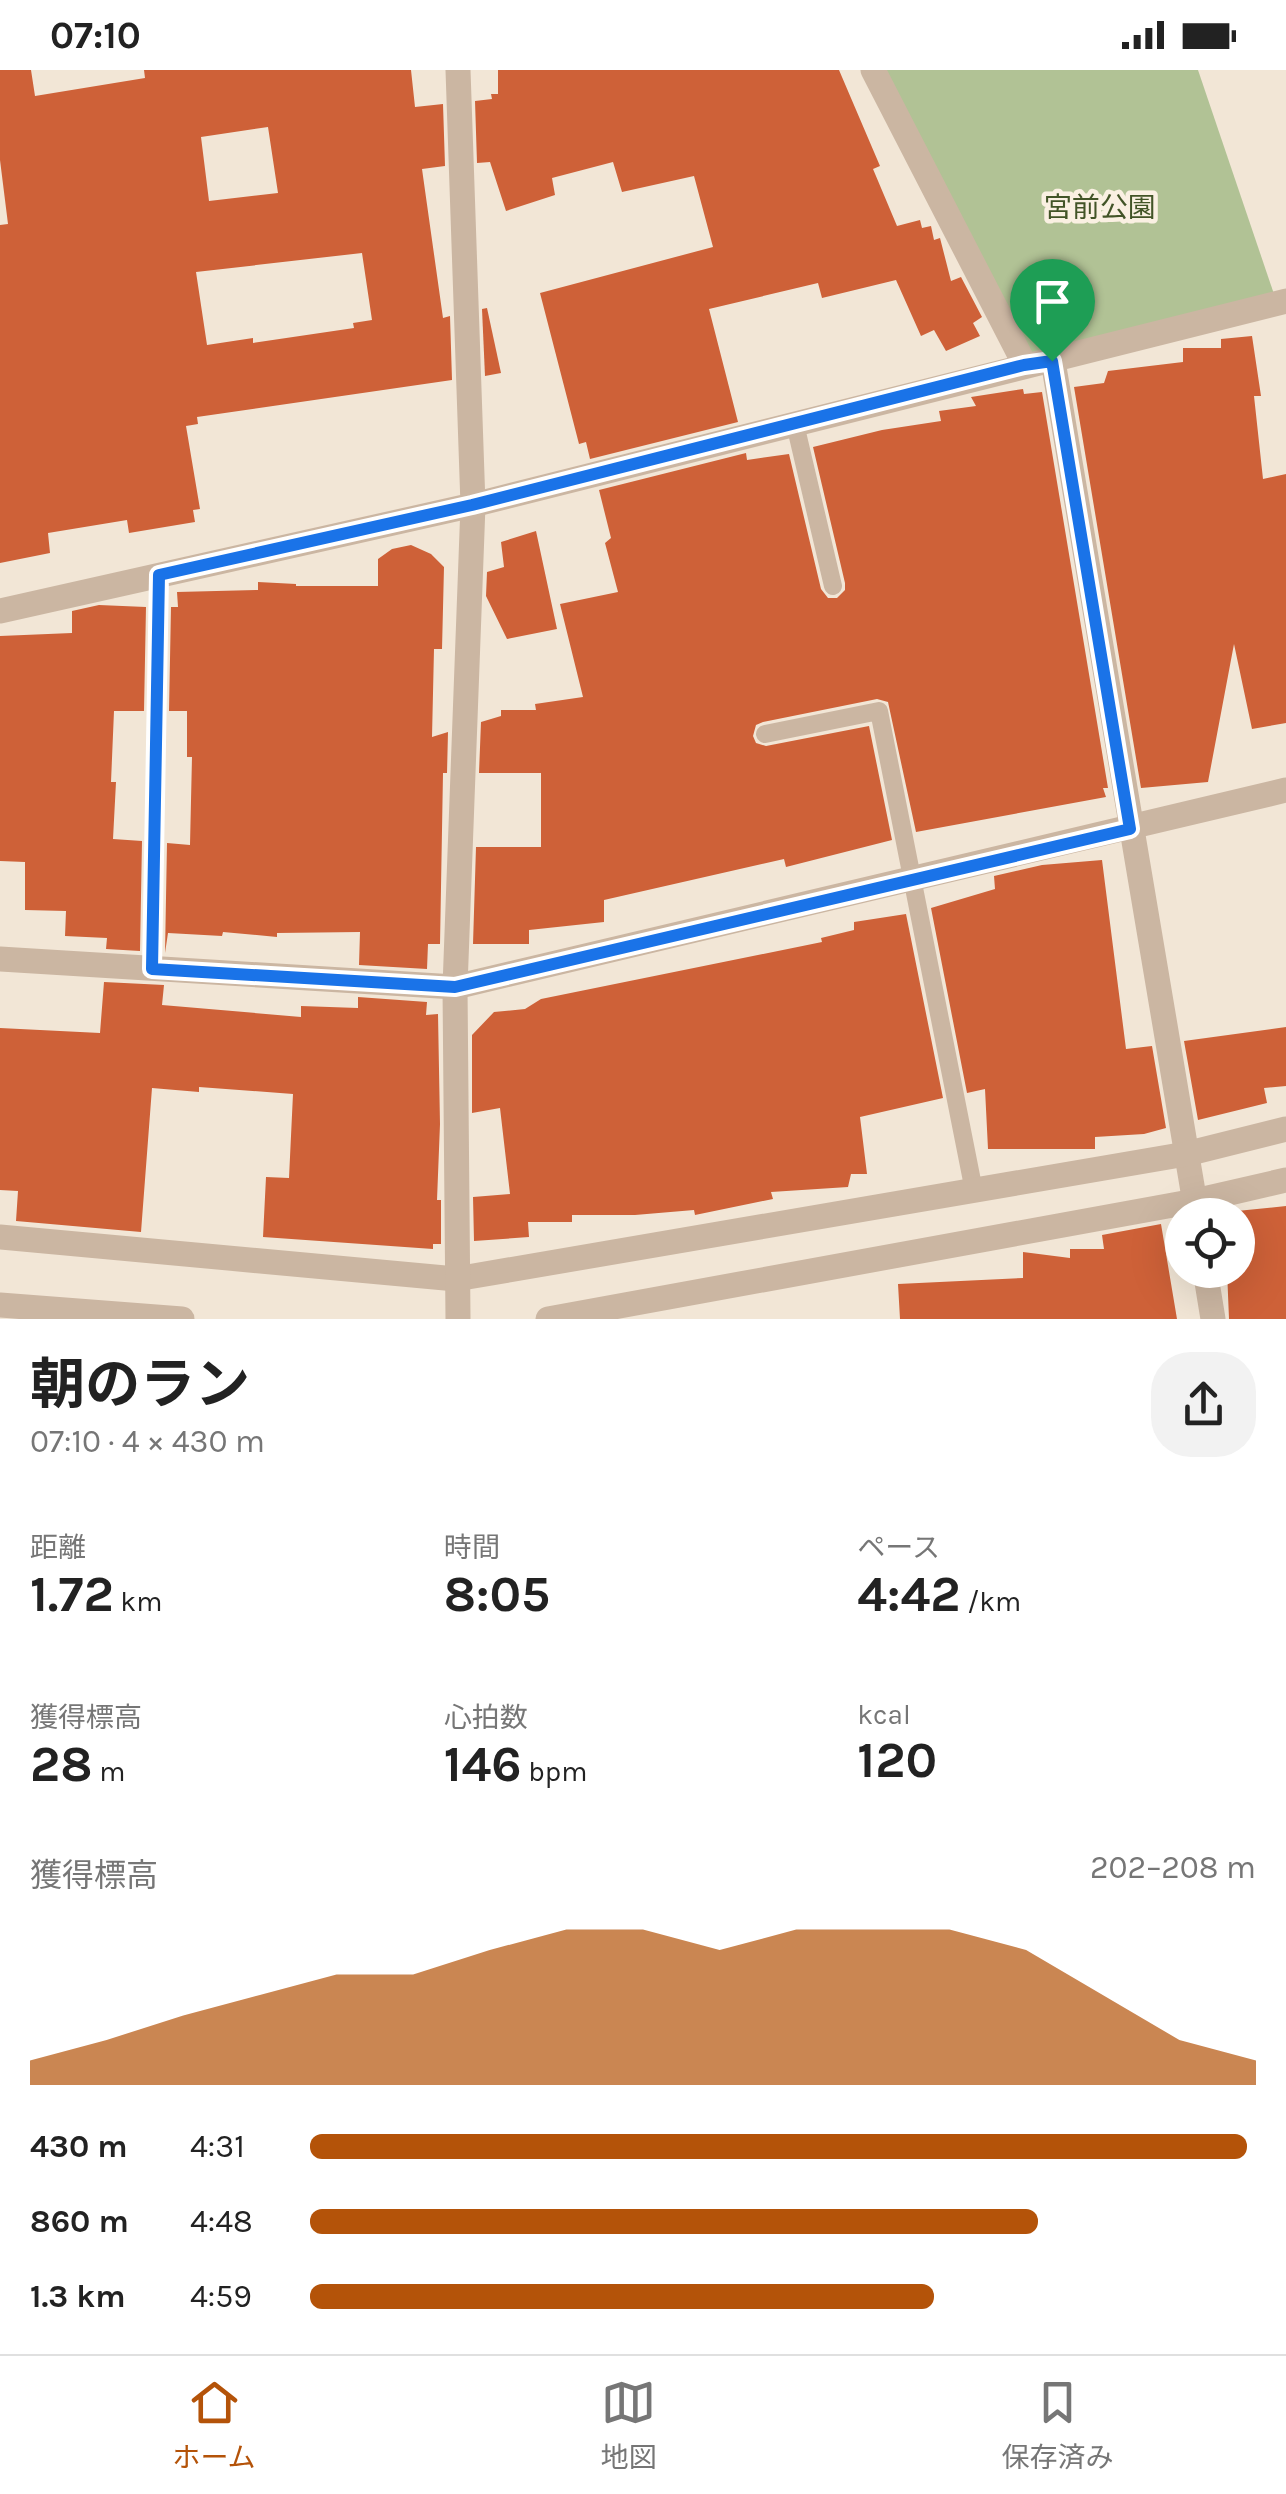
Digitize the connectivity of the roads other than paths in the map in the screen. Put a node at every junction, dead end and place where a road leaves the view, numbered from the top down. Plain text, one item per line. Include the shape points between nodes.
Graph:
1 (458, 70) edge
2 (873, 70) edge
3 (1286, 301) edge
4 (1052, 361) junction
5 (1024, 365) junction
6 (795, 424) junction
7 (472, 505) junction
8 (159, 575) junction
9 (833, 586) dead end
10 (0, 611) edge
11 (766, 734) dead end
12 (1286, 790) edge
13 (1130, 829) junction
14 (915, 880) junction
15 (0, 959) edge
16 (152, 969) junction
17 (455, 987) junction
18 (1286, 1129) edge
19 (1186, 1154) junction
20 (1286, 1180) edge
21 (974, 1191) junction
22 (1194, 1198) edge
23 (1228, 1198) edge
24 (1165, 1213) edge
25 (0, 1237) edge
26 (456, 1280) junction
27 (1209, 1288) edge
28 (0, 1305) edge
29 (182, 1319) edge
30 (458, 1319) edge
31 (548, 1319) edge
32 (1213, 1319) edge

1 - 7 street
2 - 5 street
3 - 4 street
4 - 5 street
4 - 13 street
5 - 6 street
6 - 7 street
6 - 9 lane
7 - 8 street
7 - 17 street
8 - 10 street
8 - 16 lane
11 - 14 lane via 879,711
12 - 13 street
13 - 14 street
13 - 19 street
14 - 17 street
14 - 21 lane
15 - 16 street
16 - 17 street
17 - 26 street
18 - 19 street
19 - 21 street
19 - 22 street
20 - 23 street
21 - 26 street
24 - 31 street
25 - 26 street
26 - 30 street
27 - 32 street
28 - 29 street

